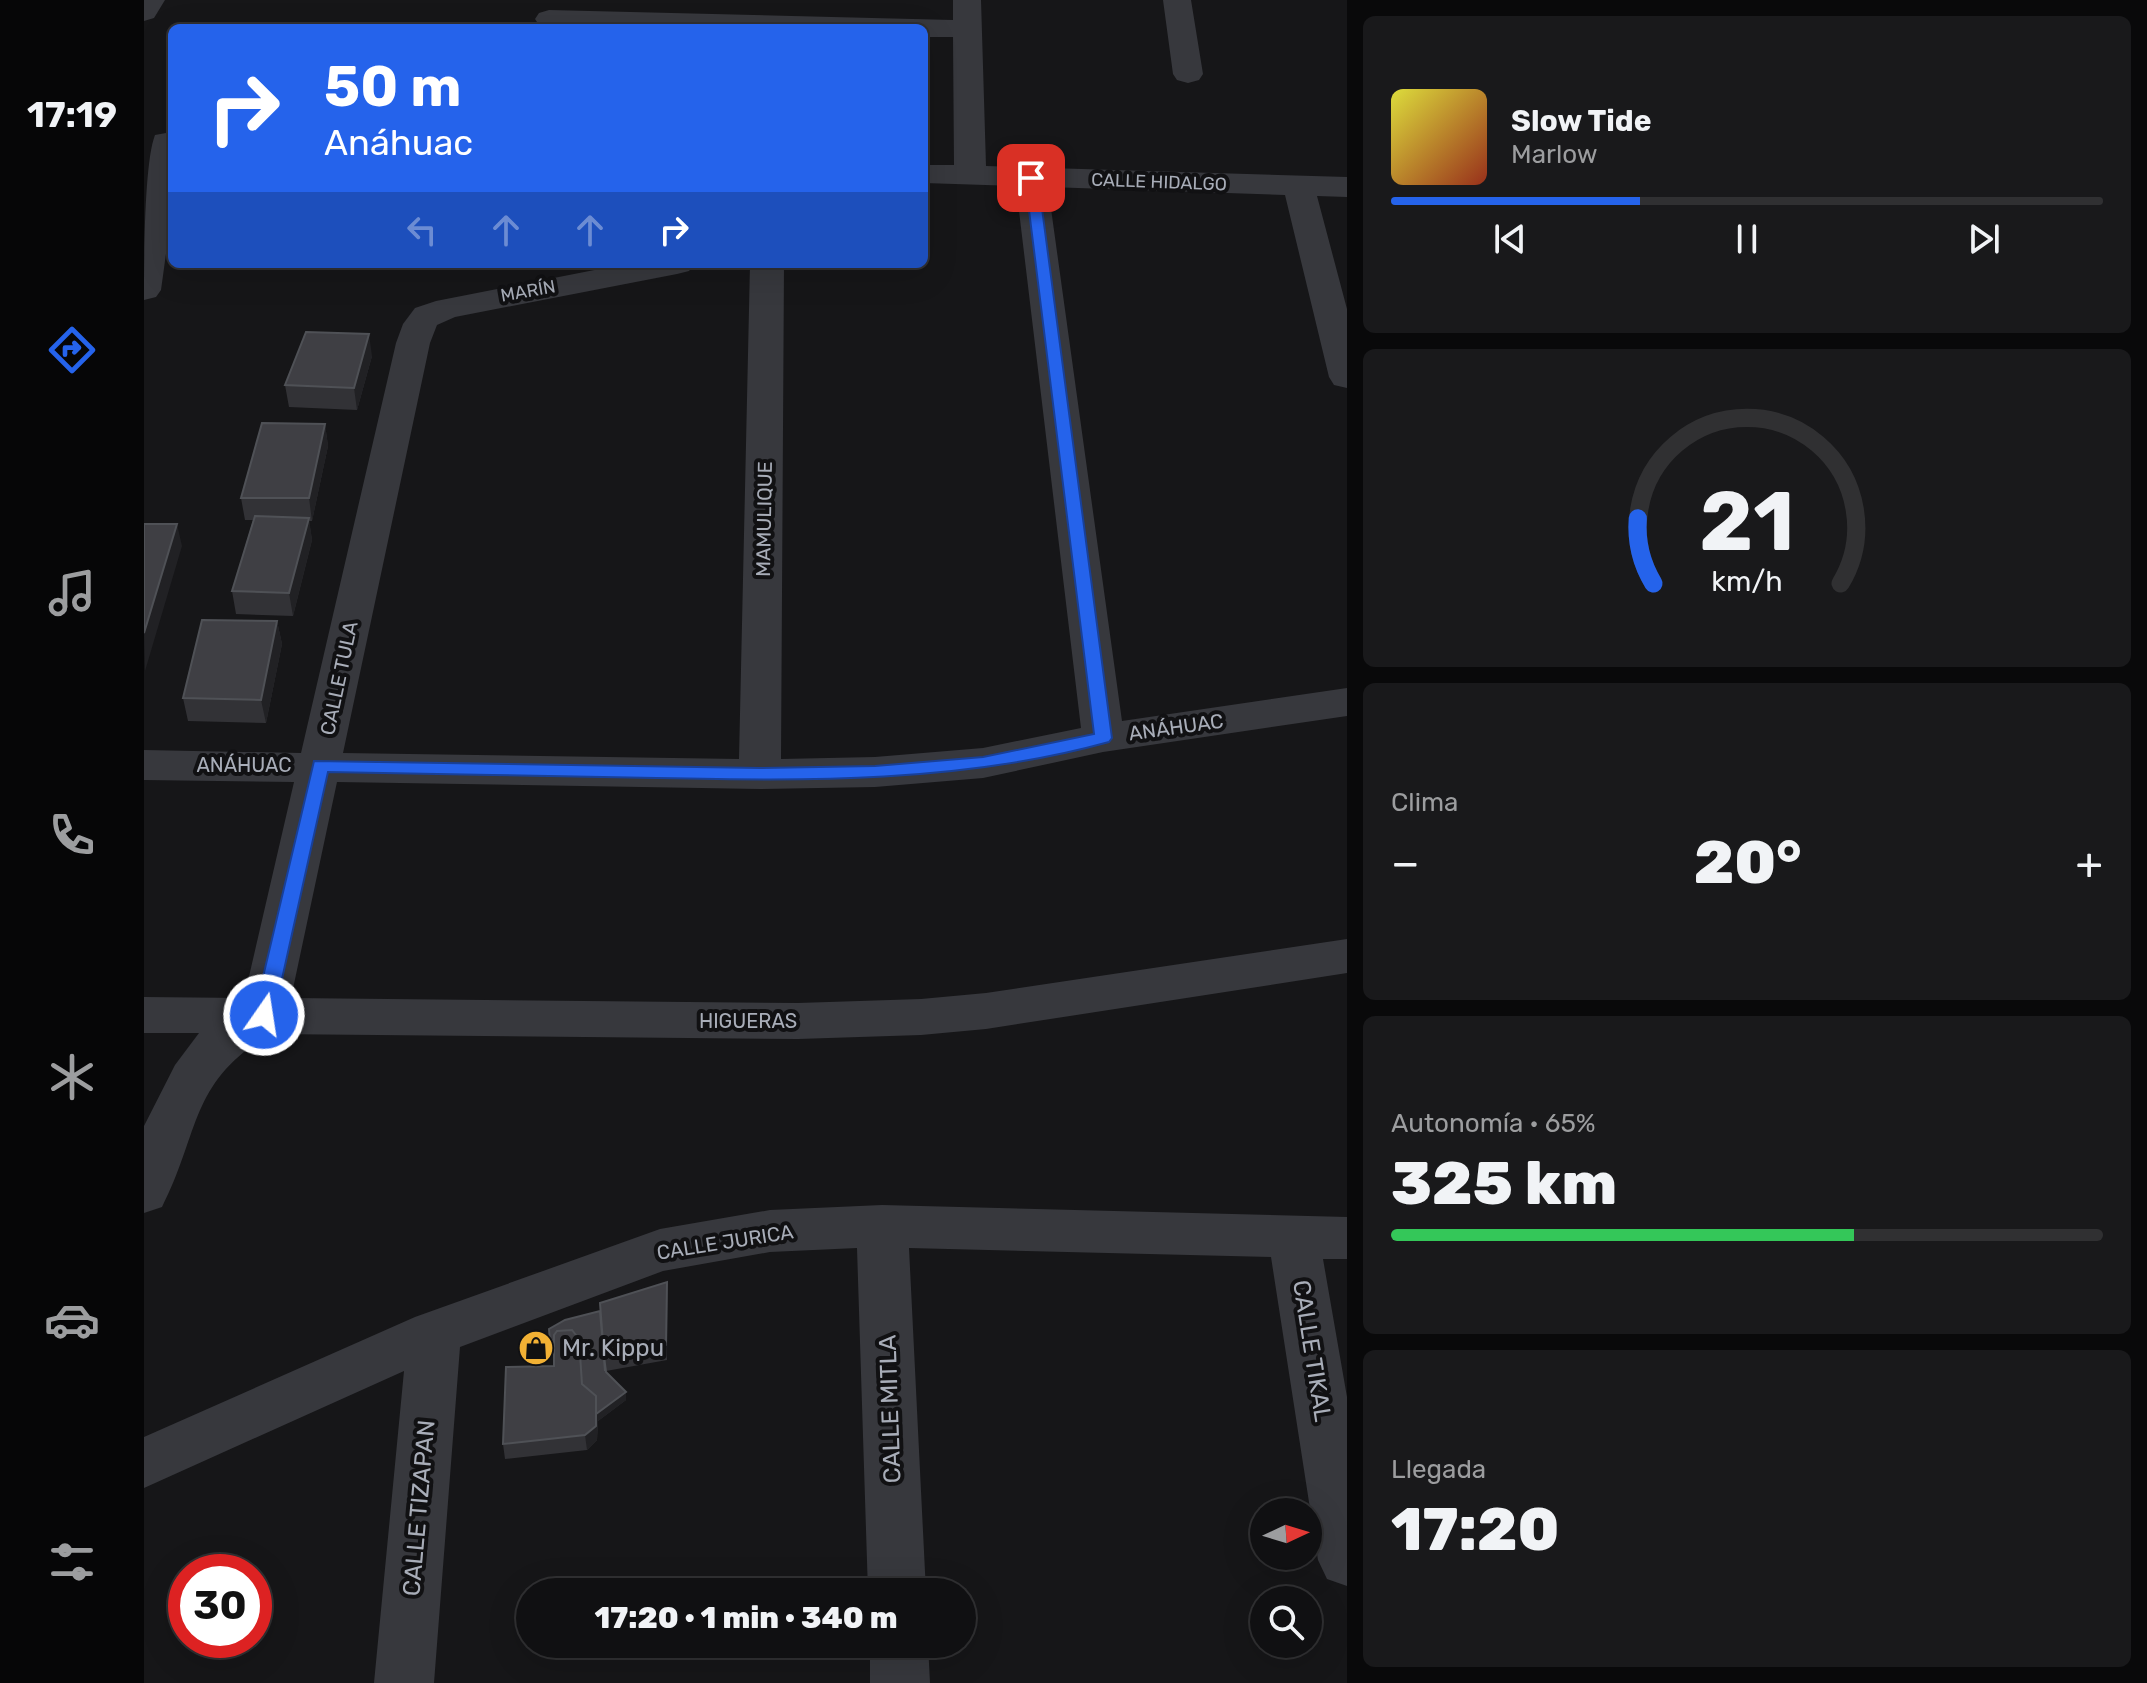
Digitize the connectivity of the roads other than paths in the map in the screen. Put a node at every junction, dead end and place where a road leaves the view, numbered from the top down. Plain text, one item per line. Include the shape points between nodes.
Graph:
1 (151, 0) edge
2 (1177, 0) edge
3 (144, 12) edge
4 (967, 14) edge
5 (550, 16) edge
6 (1188, 74) dead end
7 (161, 142) edge
8 (928, 174) edge
9 (970, 176) junction
10 (1031, 178) junction
11 (1299, 186) junction
12 (1347, 187) edge
13 (655, 268) edge
14 (767, 268) edge
15 (144, 290) edge
16 (427, 315) joint
17 (1347, 377) edge
18 (1347, 702) edge
19 (1103, 738) junction
20 (144, 765) edge
21 (320, 766) junction
22 (760, 774) junction
23 (1346, 957) edge
24 (144, 1015) edge
25 (264, 1015) junction
26 (144, 1193) edge
27 (882, 1226) junction
28 (1293, 1236) junction
29 (1347, 1238) edge
30 (434, 1333) junction
31 (144, 1463) edge
32 (1347, 1560) edge
33 (896, 1578) edge
34 (899, 1658) edge
35 (404, 1683) edge
36 (900, 1683) edge

1 - 3 street
2 - 6 street
4 - 5 street
4 - 9 street
7 - 15 street
8 - 9 street, CALLE HIDALGO
9 - 10 street, CALLE HIDALGO
10 - 11 street, CALLE HIDALGO
10 - 19 street
11 - 12 street, CALLE HIDALGO
11 - 17 street
13 - 16 street, MARÍN via 474,301
14 - 22 street, MAMULIQUE
16 - 21 street, CALLE TULA via 413,343
18 - 19 street, ANÁHUAC
19 - 22 street, ANÁHUAC via 983,763
20 - 21 street, ANÁHUAC
21 - 22 street, ANÁHUAC
21 - 25 street, CALLE TULA
23 - 25 street, HIGUERAS via 921,1017 798,1021
24 - 25 street, HIGUERAS
25 - 26 street via 217,1045 197,1072
27 - 28 street, CALLE JURICA
27 - 30 street, CALLE JURICA via 770,1231 660,1250
27 - 33 street, CALLE MITLA
28 - 29 street, CALLE JURICA
28 - 32 street, CALLE TIKAL
30 - 31 street, CALLE JURICA
30 - 35 street, CALLE TIZAPAN
34 - 36 street

